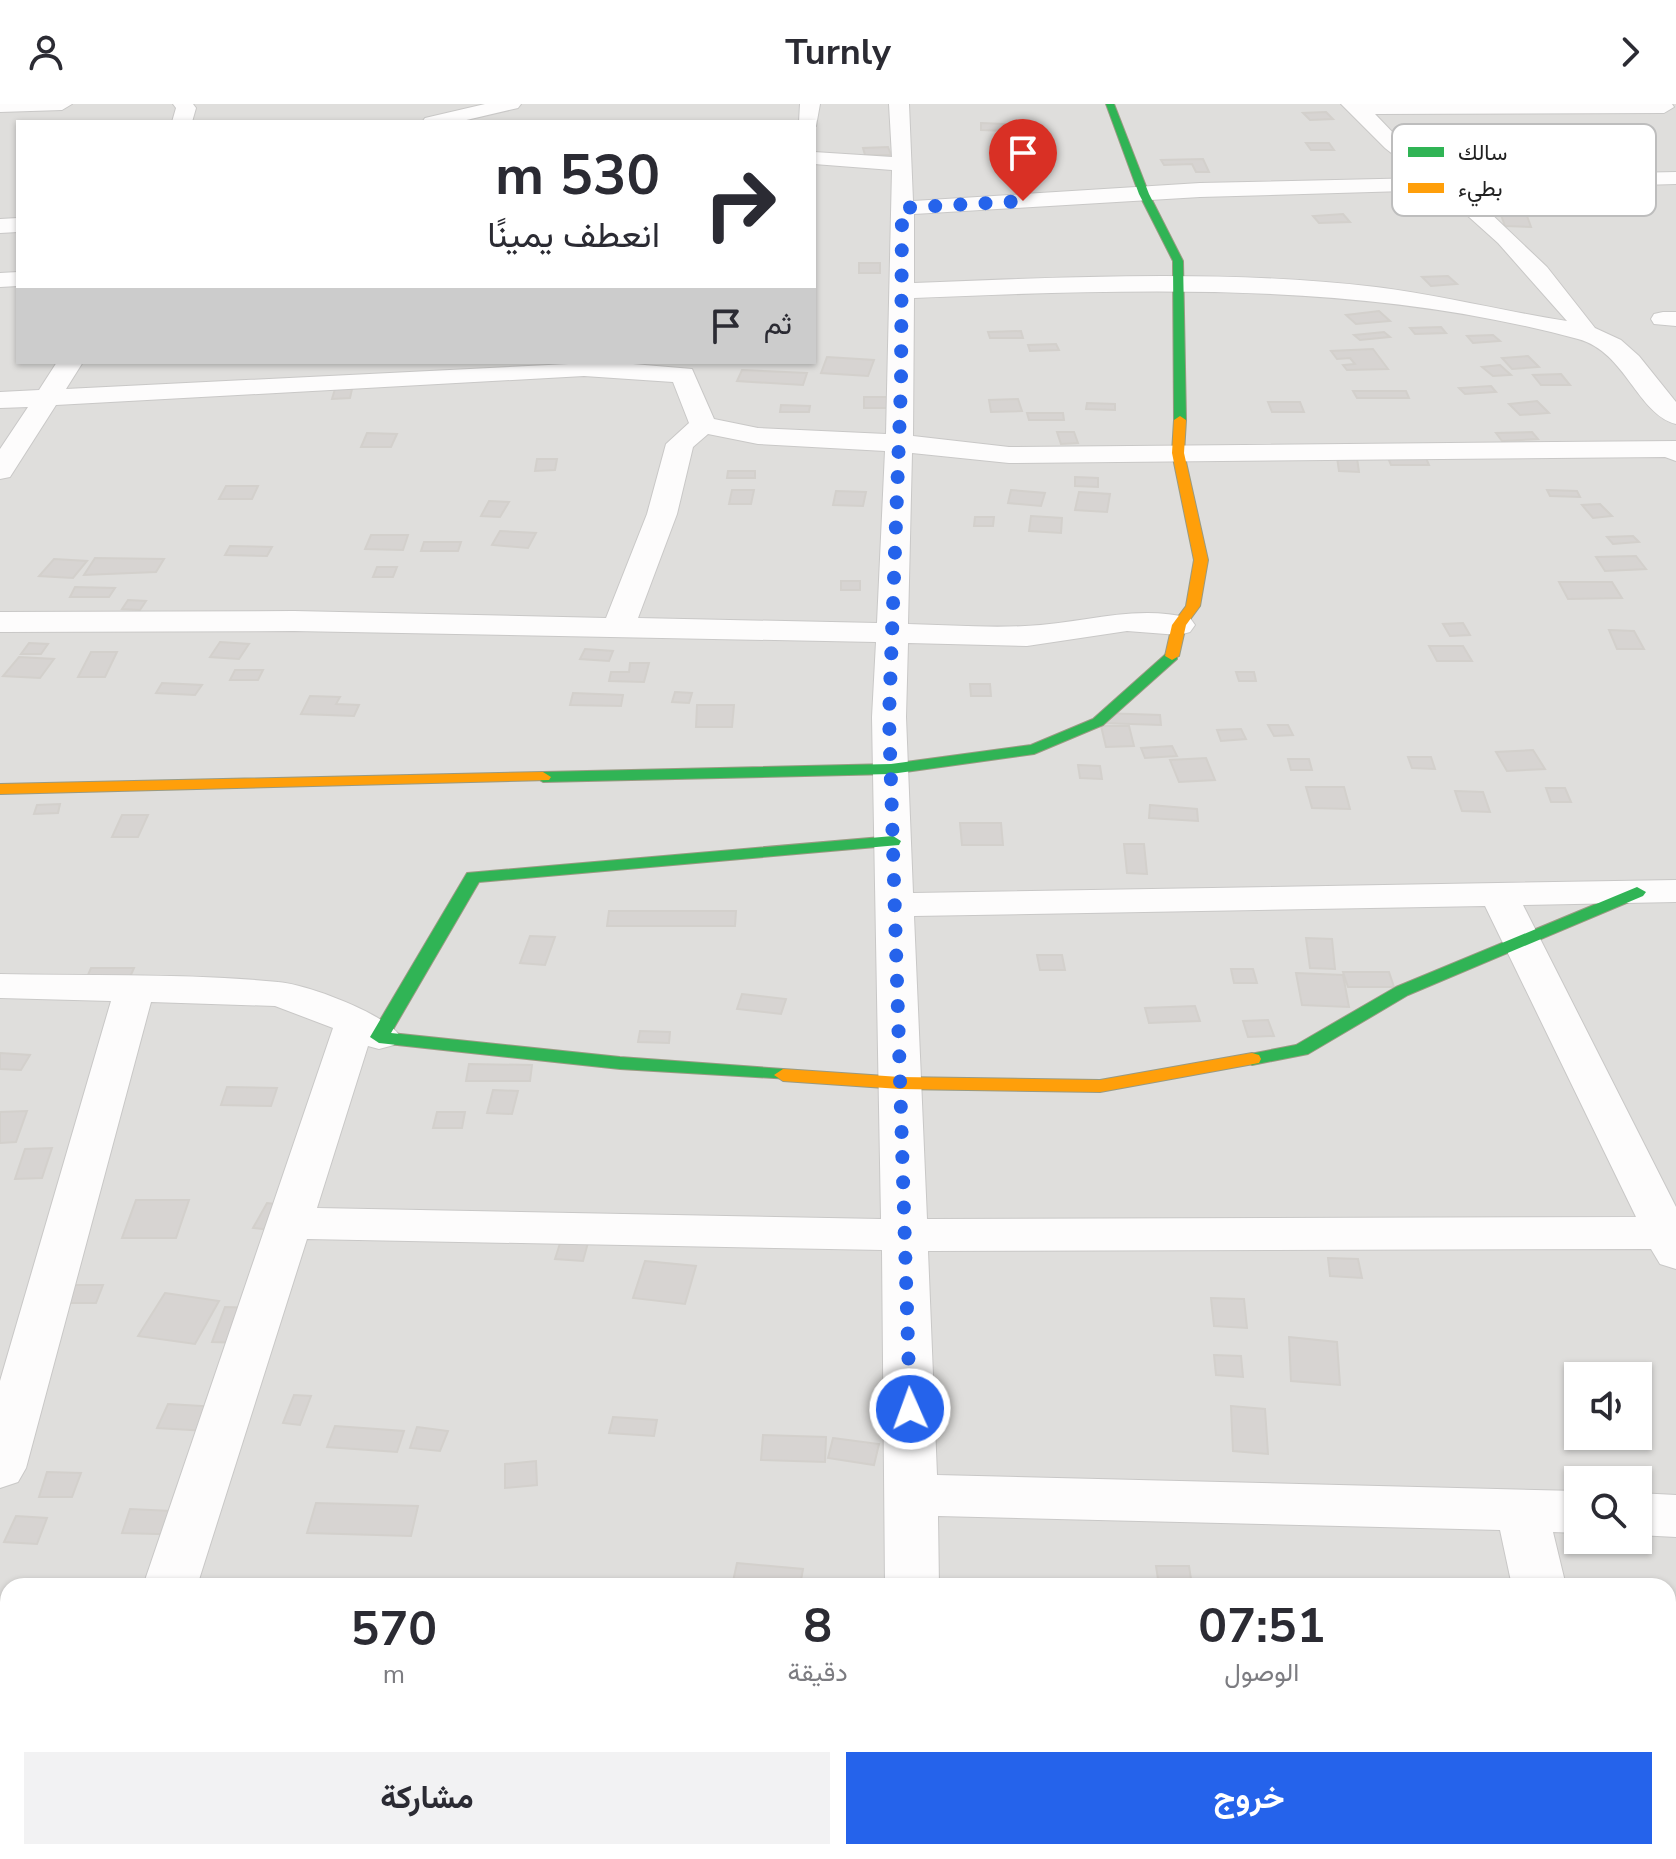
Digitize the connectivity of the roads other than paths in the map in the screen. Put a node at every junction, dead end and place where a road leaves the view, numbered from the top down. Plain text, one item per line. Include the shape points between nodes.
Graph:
1 (44, 104) edge
2 (62, 104) edge
3 (511, 104) edge
4 (899, 104) edge
5 (1110, 104) edge
6 (0, 106) edge
7 (1356, 106) edge
8 (1667, 108) edge
9 (441, 120) edge
10 (1392, 144) edge
11 (816, 158) edge
12 (903, 164) junction
13 (1676, 178) edge
14 (1656, 179) edge
15 (1392, 186) edge
16 (1144, 194) junction
17 (902, 208) junction
18 (1477, 216) edge
19 (1178, 281) junction
20 (902, 291) junction
21 (1582, 330) junction
22 (69, 364) edge
23 (48, 397) junction
24 (0, 400) edge
25 (1676, 416) edge
26 (703, 425) junction
27 (899, 443) junction
28 (1675, 445) edge
29 (1178, 453) junction
30 (0, 471) edge
31 (0, 622) edge
32 (1179, 625) junction
33 (618, 629) junction
34 (892, 635) junction
35 (891, 769) junction
36 (0, 789) edge
37 (893, 841) junction
38 (1676, 891) edge
39 (1637, 892) junction
40 (1498, 894) junction
41 (895, 905) junction
42 (1521, 941) junction
43 (0, 986) edge
44 (134, 992) junction
45 (367, 1029) junction
46 (900, 1083) junction
47 (289, 1223) junction
48 (904, 1235) junction
49 (1671, 1243) edge
50 (0, 1468) edge
51 (912, 1495) junction
52 (1521, 1510) junction
53 (1564, 1512) edge
54 (1652, 1515) edge
55 (1676, 1516) edge
56 (173, 1578) edge
57 (912, 1578) edge
58 (1537, 1578) edge

1 - 2 street
1 - 6 street
3 - 9 street
4 - 12 street
5 - 16 street
7 - 8 street
7 - 10 street
11 - 12 street
12 - 17 street
13 - 14 street
15 - 16 street
16 - 17 street
16 - 19 street via 1178,261
17 - 20 street
18 - 21 street via 1555,289
19 - 20 street
19 - 21 street via 1332,287
19 - 29 street
20 - 27 street
21 - 25 street via 1612,345
22 - 23 street
23 - 24 street
23 - 26 street via 584,368 683,375
23 - 30 street
26 - 27 street via 758,436
26 - 33 street via 680,444 662,514
27 - 29 street via 1009,455
27 - 34 street
28 - 29 street
29 - 32 street via 1201,560 1193,606
31 - 33 street via 279,621
32 - 34 street via 1127,621 1027,636
32 - 35 street via 1171,659 1098,722 1034,749
33 - 34 street
34 - 35 street
35 - 36 street
35 - 37 street
37 - 41 street
37 - 45 street via 473,877
38 - 39 street
39 - 40 street
39 - 42 street
40 - 41 street
40 - 42 street
41 - 46 street
42 - 46 street via 1402,991 1301,1050 1100,1086
42 - 49 street
43 - 44 street
44 - 45 street via 280,994
44 - 50 street
45 - 46 street via 620,1063
45 - 47 street
46 - 48 street
47 - 48 street
47 - 56 street
48 - 49 street
48 - 51 street
51 - 52 street
51 - 57 street
52 - 53 street
52 - 58 street
54 - 55 street

